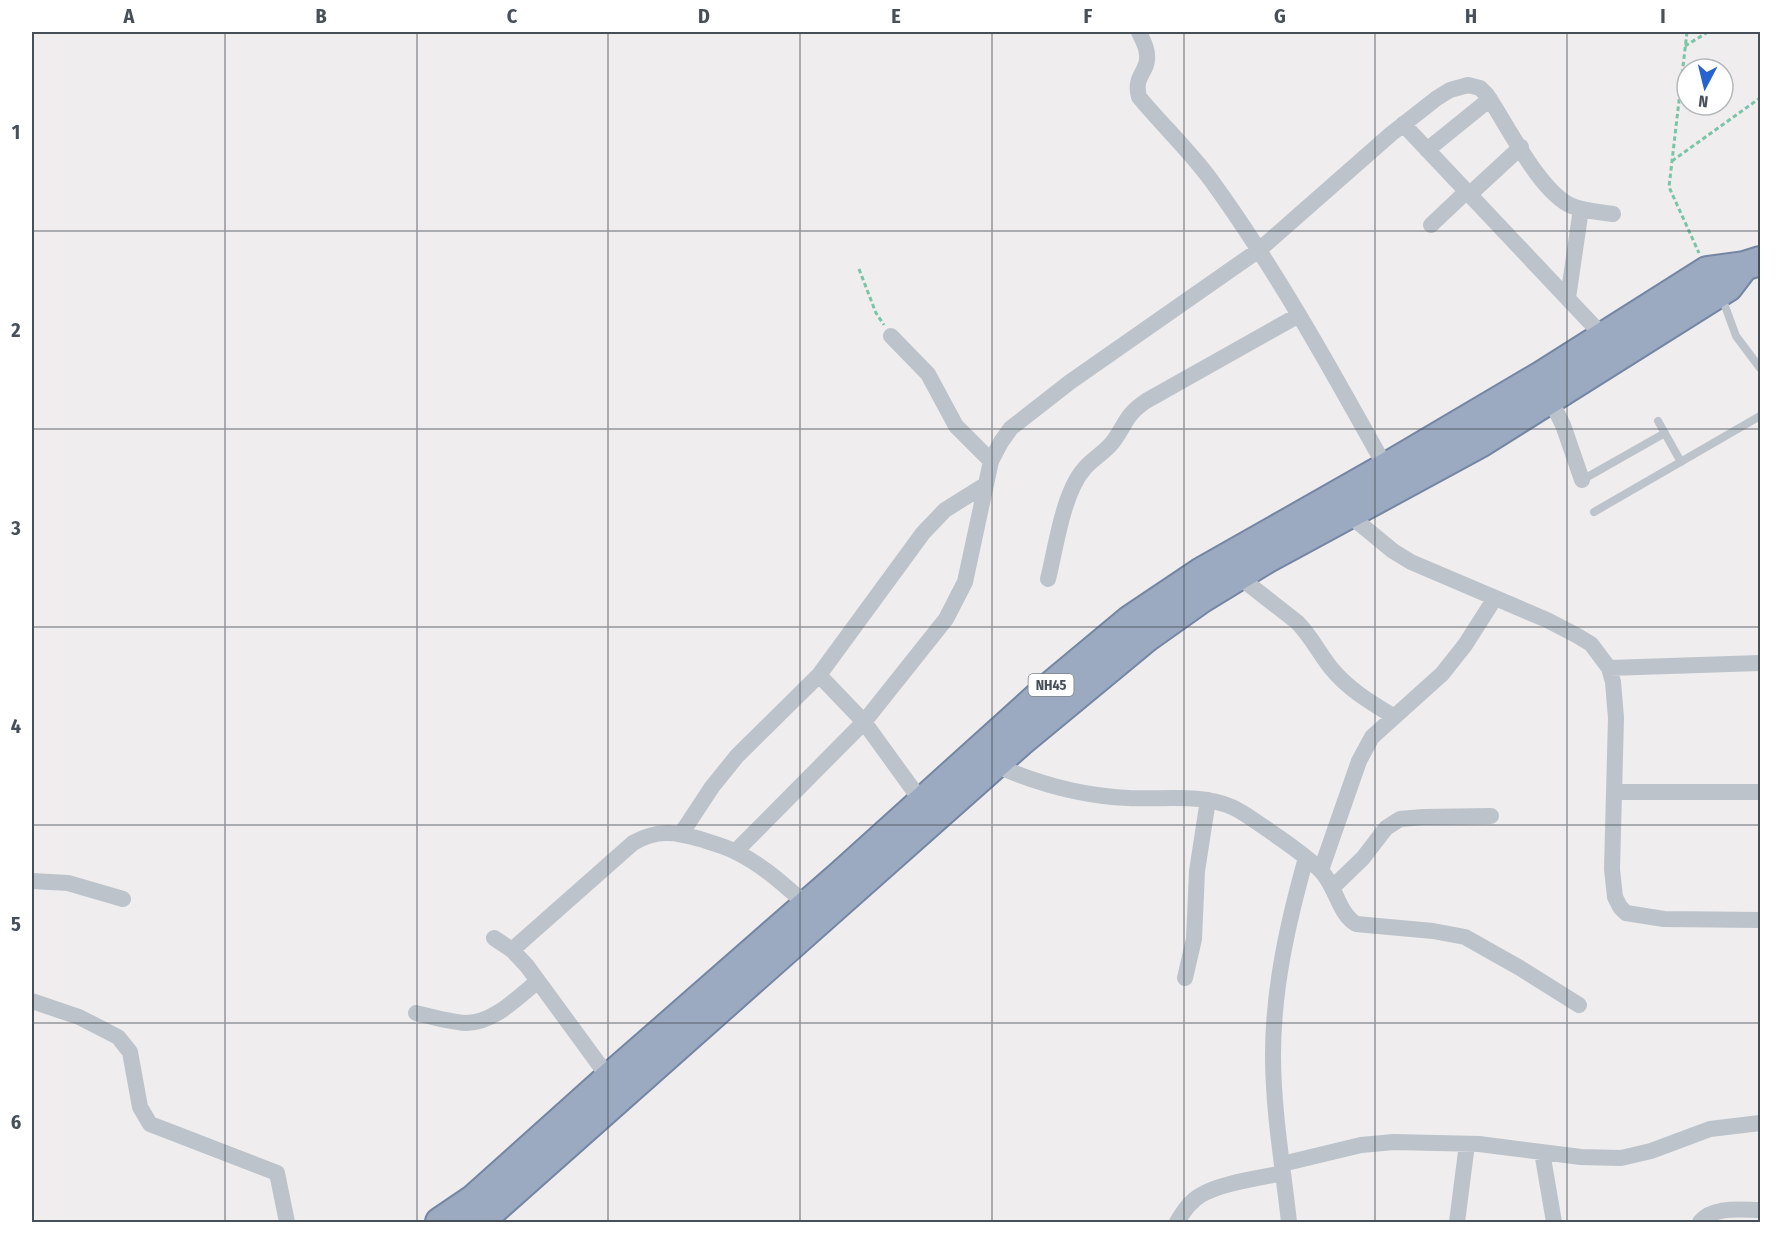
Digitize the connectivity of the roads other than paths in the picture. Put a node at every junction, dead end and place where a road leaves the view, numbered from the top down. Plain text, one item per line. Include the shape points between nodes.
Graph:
1 (1139, 32) edge
2 (1490, 99) junction
3 (1403, 124) junction
4 (1521, 147) junction
5 (1427, 150) junction
6 (1468, 193) junction
7 (1581, 209) junction
8 (1613, 214) dead end
9 (1431, 225) dead end
10 (1259, 250) junction
11 (1752, 263) edge
12 (1714, 281) junction
13 (1568, 298) junction
14 (1299, 315) junction
15 (891, 336) road end
16 (1604, 337) junction
17 (1761, 368) edge
18 (1550, 399) junction
19 (1761, 416) edge
20 (1658, 421) dead end
21 (1665, 433) junction
22 (991, 461) junction
23 (1681, 462) junction
24 (1386, 468) junction
25 (1582, 480) joint
26 (985, 485) junction
27 (1594, 512) dead end
28 (1348, 514) junction
29 (1238, 576) junction
30 (1048, 579) dead end
31 (1496, 598) junction
32 (1761, 663) edge
33 (1609, 668) junction
34 (819, 675) junction
35 (1393, 716) junction
36 (864, 722) junction
37 (995, 765) junction
38 (1614, 792) junction
39 (1761, 792) edge
40 (1208, 800) junction
41 (922, 802) junction
42 (1491, 816) dead end
43 (681, 834) junction
44 (736, 852) junction
45 (1306, 858) junction
46 (1321, 870) junction
47 (32, 881) edge
48 (1333, 887) junction
49 (123, 899) dead end
50 (807, 905) junction
51 (1761, 920) edge
52 (494, 938) dead end
53 (512, 950) junction
54 (1185, 978) dead end
55 (538, 981) junction
56 (32, 1001) edge
57 (1579, 1005) dead end
58 (416, 1013) dead end
59 (609, 1078) junction
60 (1761, 1123) edge
61 (1467, 1144) junction
62 (1542, 1152) junction
63 (1283, 1168) junction
64 (1761, 1210) edge
65 (1181, 1221) edge
66 (287, 1222) edge
67 (440, 1222) edge
68 (479, 1222) edge
69 (1289, 1222) edge
70 (1457, 1222) edge
71 (1554, 1222) edge
72 (1700, 1222) edge

1 - 10 street via 1148,57 1138,77 1139,97 1197,163
2 - 3 street via 1479,88 1461,86 1437,98
2 - 4 street
2 - 5 street
3 - 5 street
3 - 10 street
4 - 6 street
4 - 7 street via 1554,194
5 - 6 street
6 - 9 street
6 - 13 street
7 - 8 street
7 - 13 street
10 - 14 street
10 - 22 street via 1032,410 1000,441
11 - 12 highway, NH45
12 - 16 highway, NH45
12 - 17 lane via 1736,336
12 - 18 highway, NH45
13 - 16 street
14 - 24 street
14 - 30 street via 1128,415 1111,444 1076,479
15 - 22 street via 928,374 956,426
16 - 24 highway, NH45
18 - 25 street
18 - 28 highway, NH45 via 1480,443
19 - 23 lane
20 - 21 lane
21 - 23 lane
21 - 25 lane
22 - 26 street
23 - 27 lane
24 - 41 highway, NH45 via 1200,573 1130,620 1054,682
26 - 34 street via 945,510 923,533
26 - 36 street via 965,582 957,600 927,645
28 - 29 highway, NH45
28 - 31 street via 1411,562
29 - 35 street via 1298,622 1349,687
29 - 37 highway, NH45 via 1147,637
31 - 33 street via 1583,639
31 - 35 street via 1454,660
32 - 33 street
33 - 38 street via 1616,718
34 - 36 street
34 - 43 street via 737,756
35 - 46 street via 1365,747
36 - 41 street
36 - 44 street
37 - 40 street via 1046,785 1085,794
37 - 68 highway, NH45
38 - 39 street
38 - 51 street via 1613,885 1626,913 1664,920
40 - 45 street via 1245,814
40 - 54 street via 1197,871 1194,939
41 - 50 highway, NH45
42 - 48 street via 1400,819 1386,828
43 - 44 street
43 - 53 street via 657,832 633,843
44 - 50 street via 770,873
45 - 46 street
45 - 63 street via 1282,957 1274,1027 1274,1080
46 - 48 street
47 - 49 street via 68,883
48 - 57 street via 1346,916 1356,924 1465,938
50 - 59 highway, NH45
52 - 53 street
53 - 55 street
55 - 58 street via 478,1022
55 - 59 street
56 - 66 street via 79,1017 118,1037 130,1052 140,1107 150,1124 277,1173
59 - 67 highway, NH45 via 474,1199
60 - 62 street via 1710,1129 1621,1158
61 - 62 street
61 - 63 street via 1361,1145
61 - 70 street
62 - 71 street
63 - 65 street via 1209,1191 1196,1198
63 - 69 street
64 - 72 street via 1718,1212

